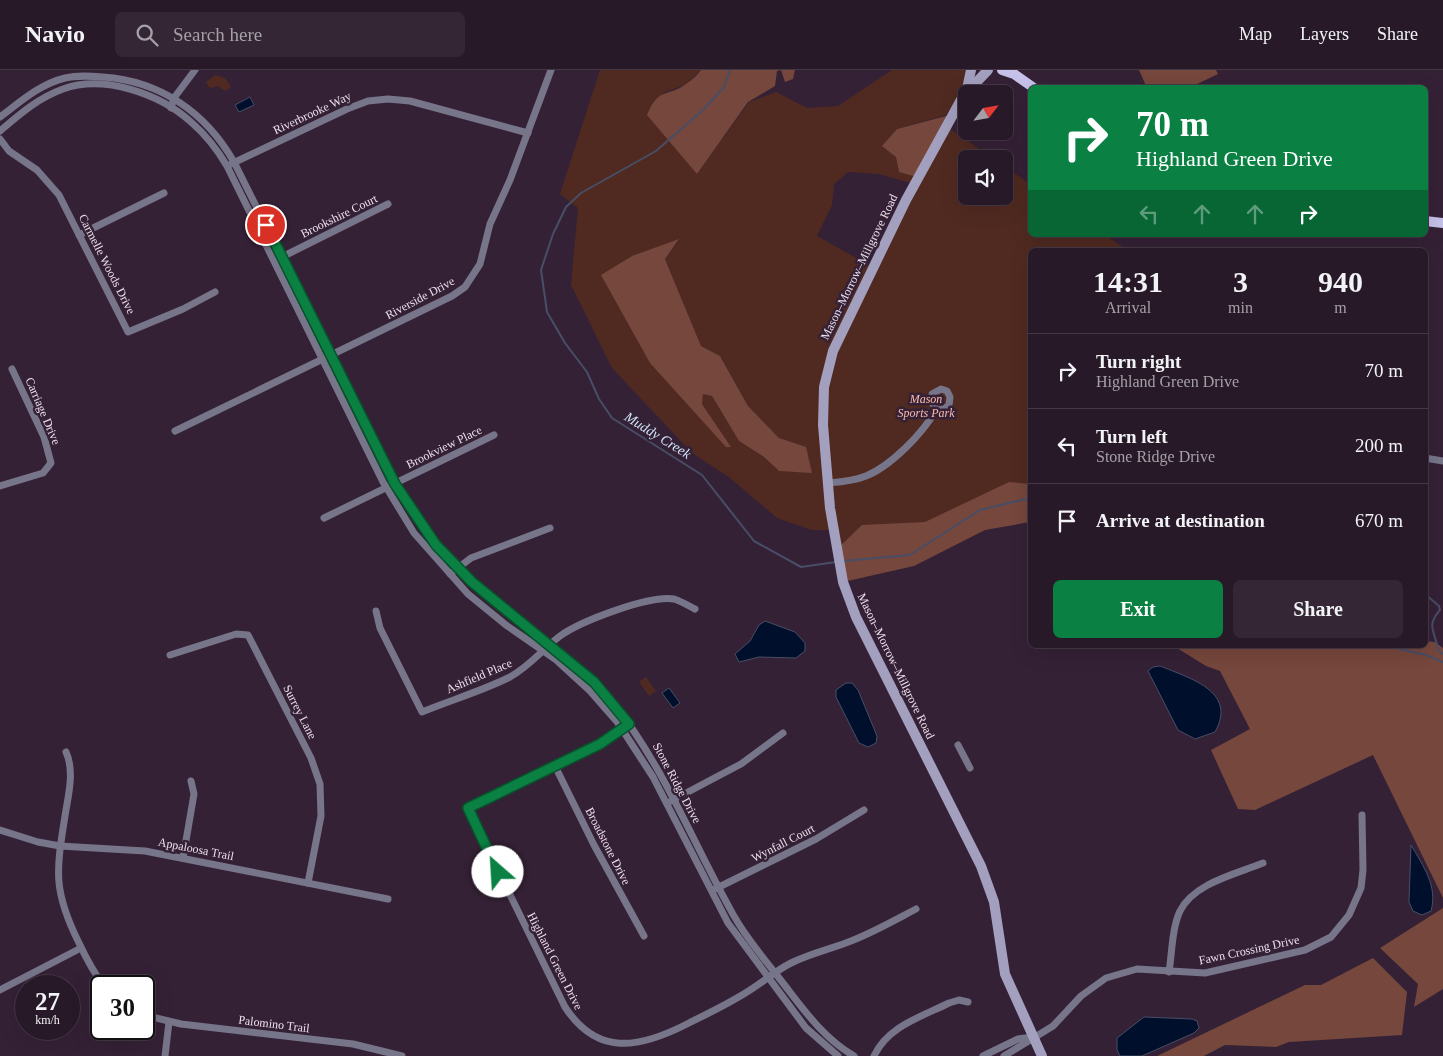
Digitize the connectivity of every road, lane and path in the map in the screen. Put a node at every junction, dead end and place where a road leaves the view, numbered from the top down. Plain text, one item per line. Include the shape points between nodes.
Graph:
1 (195, 70) edge
2 (551, 70) edge
3 (971, 70) edge
4 (988, 70) edge
5 (1002, 70) edge
6 (1020, 70) edge
7 (97, 77) edge
8 (968, 85) edge
9 (974, 85) edge
10 (1030, 85) edge
11 (1038, 85) edge
12 (174, 98) junction
13 (958, 105) edge
14 (170, 108) junction
15 (0, 117) edge
16 (0, 131) edge
17 (528, 133) junction
18 (0, 139) edge
19 (234, 162) junction
20 (226, 166) junction
21 (164, 192) dead end
22 (388, 204) dead end
23 (1428, 221) edge
24 (1443, 222) edge
25 (79, 234) junction
26 (282, 257) junction
27 (274, 262) junction
28 (215, 292) dead end
29 (330, 357) junction
30 (323, 360) junction
31 (12, 369) dead end
32 (936, 410) dead end
33 (175, 431) dead end
34 (494, 435) dead end
35 (1428, 458) edge
36 (1443, 461) edge
37 (828, 483) junction
38 (395, 484) junction
39 (0, 486) edge
40 (386, 488) junction
41 (324, 518) dead end
42 (550, 528) dead end
43 (457, 567) junction
44 (450, 574) junction
45 (695, 609) dead end
46 (376, 611) dead end
47 (548, 648) junction
48 (170, 655) dead end
49 (629, 724) junction
50 (623, 730) junction
51 (783, 733) dead end
52 (958, 745) dead end
53 (66, 752) dead end
54 (555, 766) junction
55 (970, 768) dead end
56 (191, 781) dead end
57 (674, 799) junction
58 (666, 803) junction
59 (864, 810) dead end
60 (1362, 815) dead end
61 (0, 830) edge
62 (60, 846) junction
63 (183, 858) junction
64 (1263, 863) dead end
65 (308, 883) junction
66 (719, 887) junction
67 (710, 892) junction
68 (388, 899) dead end
69 (916, 909) dead end
70 (644, 936) dead end
71 (81, 948) junction
72 (1170, 972) junction
73 (775, 973) junction
74 (97, 975) edge
75 (767, 978) junction
76 (0, 990) edge
77 (968, 1002) dead end
78 (155, 1018) edge
79 (170, 1022) junction
80 (1032, 1037) junction
81 (165, 1056) edge
82 (402, 1056) edge
83 (838, 1056) edge
84 (854, 1056) edge
85 (874, 1056) edge
86 (983, 1056) edge
87 (1004, 1056) edge
88 (1042, 1056) edge

1 - 12 street
2 - 17 street, Riverside Drive
3 - 8 street, Mason–Morrow–Millgrove Road
4 - 9 street, Mason–Morrow–Millgrove Road
5 - 10 main road
6 - 11 main road
7 - 12 street, Stone Ridge Drive via 137,82
7 - 14 street, Stone Ridge Drive
7 - 15 street, Stone Ridge Drive via 64,78 44,86
7 - 16 street, Stone Ridge Drive via 47,95
12 - 14 street
12 - 19 street, Stone Ridge Drive via 213,130
13 - 37 street, Mason–Morrow–Millgrove Road via 911,189 832,351 823,401
14 - 20 street, Stone Ridge Drive via 190,120 204,134
17 - 19 street, Riverbrooke Way via 410,101 388,99 368,101 347,109
17 - 29 street, Riverside Drive via 490,224 480,264 465,287
18 - 25 street, Carmelle Woods Drive via 9,151 48,181
19 - 20 street, Riverbrooke Way
19 - 26 street, Stone Ridge Drive
20 - 27 street, Stone Ridge Drive
21 - 25 street
22 - 26 street, Brookshire Court
23 - 24 main road
25 - 28 street, Carmelle Woods Drive via 128,332
26 - 27 street, Brookshire Court
26 - 29 street, Stone Ridge Drive
27 - 30 street, Stone Ridge Drive
29 - 30 street, Riverside Drive
29 - 38 street, Stone Ridge Drive
30 - 33 street, Riverside Drive
30 - 40 street, Stone Ridge Drive
31 - 39 street, Carriage Drive via 44,437 51,463 43,473
32 - 37 street via 924,429 881,467 860,478
34 - 38 street, Brookview Place
35 - 36 street
37 - 80 street, Mason–Morrow–Millgrove Road via 842,582 856,617 981,866 994,902 1005,974
38 - 40 street, Brookview Place
38 - 43 street, Stone Ridge Drive via 436,545
40 - 41 street, Brookview Place
40 - 44 street, Stone Ridge Drive via 414,533
42 - 43 street via 488,551
43 - 44 street
43 - 47 street, Stone Ridge Drive
44 - 47 street, Stone Ridge Drive via 468,594 506,625
45 - 47 street, Ashfield Place via 676,600 648,601 573,628
46 - 47 street, Ashfield Place via 380,628 422,712 510,677
47 - 49 street, Stone Ridge Drive via 594,682
47 - 50 street, Stone Ridge Drive
48 - 65 street, Surrey Lane via 236,634 248,635 311,758 320,784 321,816
49 - 50 street, Highland Green Drive
49 - 57 street, Stone Ridge Drive
50 - 54 street, Highland Green Drive
50 - 58 street, Stone Ridge Drive
51 - 57 street via 727,772
52 - 55 street
53 - 62 street via 70,779
54 - 70 street, Broadstone Drive via 598,854
54 - 75 street, Highland Green Drive via 468,808 565,1007 582,1032 609,1047 642,1045 727,1003
56 - 63 street via 194,794
57 - 58 street
57 - 66 street, Stone Ridge Drive
58 - 67 street, Stone Ridge Drive
59 - 66 street, Wynfall Court via 816,840
60 - 72 street, Fawn Crossing Drive via 1361,888 1349,914 1331,937 1305,950 1205,973
61 - 62 street, Appaloosa Trail
62 - 63 street, Appaloosa Trail via 136,850
62 - 71 street via 60,899
63 - 65 street, Appaloosa Trail
64 - 72 street via 1208,885 1188,900 1180,911 1176,926
65 - 68 street, Appaloosa Trail
66 - 67 street, Wynfall Court
66 - 73 street, Stone Ridge Drive via 736,920
67 - 75 street, Stone Ridge Drive
69 - 73 street, Highland Green Drive via 849,942 818,950
71 - 74 street
71 - 76 street
72 - 80 street, Fawn Crossing Drive via 1137,969 1106,978 1081,996 1059,1022
73 - 75 street, Highland Green Drive
73 - 84 street, Stone Ridge Drive via 812,1022
75 - 83 street, Stone Ridge Drive via 806,1028
77 - 85 street via 958,1000 950,1003 894,1030
78 - 79 street, Palomino Trail
79 - 81 street
79 - 82 street, Palomino Trail via 353,1044
80 - 86 street via 1018,1039
80 - 87 street
80 - 88 street, Mason–Morrow–Millgrove Road

